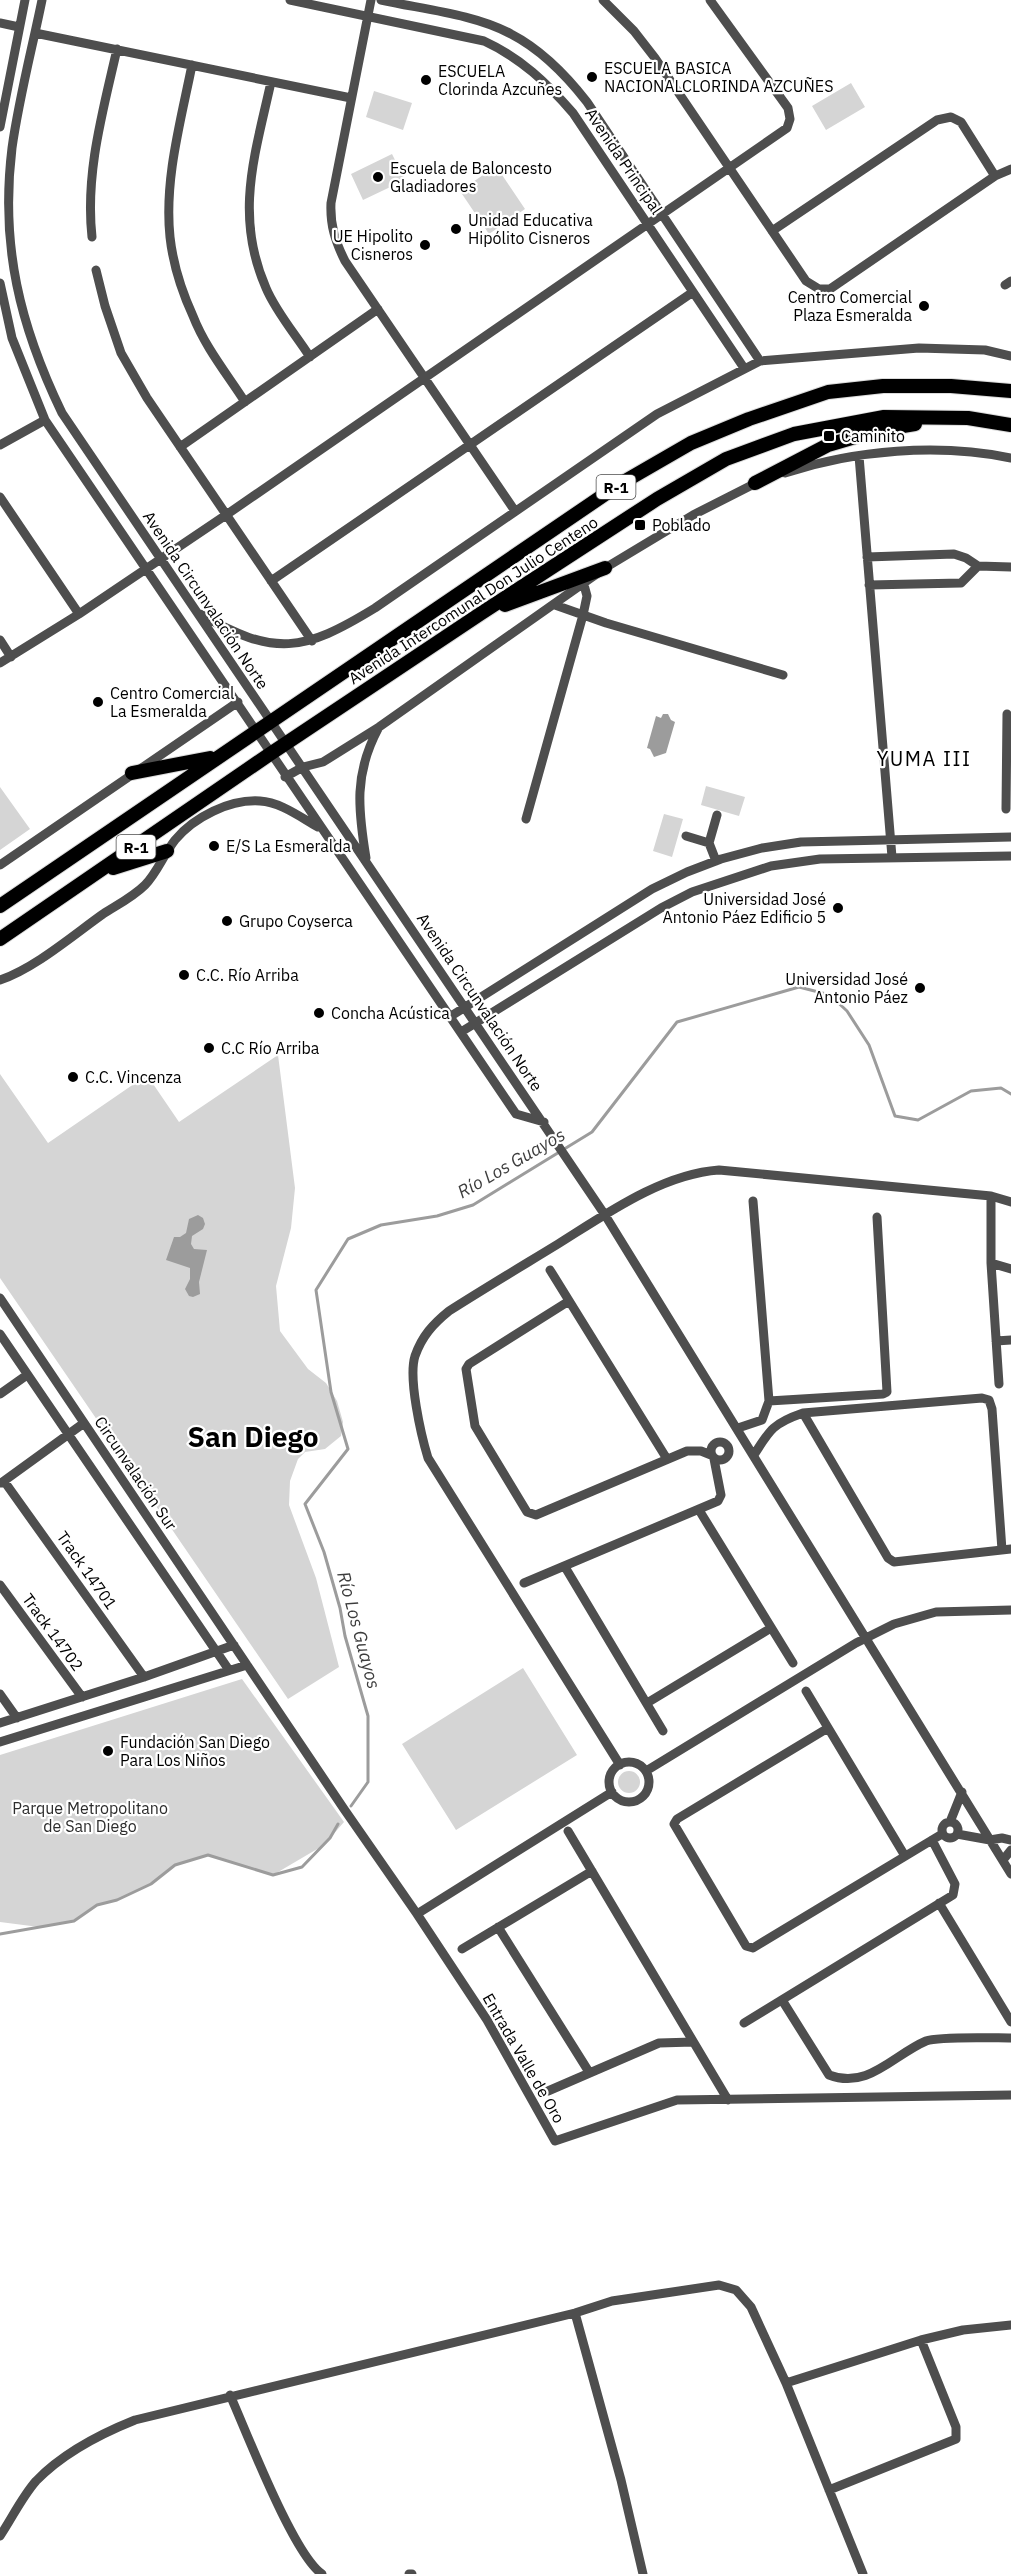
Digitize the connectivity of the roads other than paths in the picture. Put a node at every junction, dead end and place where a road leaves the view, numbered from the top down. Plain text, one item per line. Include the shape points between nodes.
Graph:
1 (25, 0) edge
2 (42, 0) edge
3 (290, 0) edge
4 (371, 0) edge
5 (381, 0) edge
6 (603, 0) edge
7 (710, 0) edge
8 (367, 15) junction
9 (0, 23) edge
10 (19, 27) junction
11 (35, 33) junction
12 (117, 49) junction
13 (192, 65) junction
14 (271, 82) junction
15 (351, 98) junction
16 (2, 105) edge
17 (0, 127) edge
18 (729, 168) junction
19 (1011, 169) edge
20 (995, 176) junction
21 (661, 213) junction
22 (648, 224) junction
23 (772, 231) junction
24 (92, 237) dead end
25 (96, 270) dead end
26 (0, 283) edge
27 (693, 292) junction
28 (378, 309) junction
29 (1011, 356) edge
30 (310, 357) junction
31 (760, 361) junction
32 (744, 368) junction
33 (425, 378) junction
34 (1011, 391) edge
35 (245, 402) junction
36 (958, 418) junction
37 (45, 420) junction
38 (1011, 425) edge
39 (0, 445) edge
40 (470, 445) junction
41 (180, 447) junction
42 (859, 456) junction
43 (1011, 458) edge
44 (755, 483) junction
45 (0, 497) edge
46 (515, 511) junction
47 (226, 515) junction
48 (867, 557) junction
49 (160, 559) junction
50 (978, 566) junction
51 (1011, 567) edge
52 (605, 568) junction
53 (146, 569) junction
54 (271, 581) junction
55 (584, 585) junction
56 (869, 585) junction
57 (555, 605) junction
58 (197, 612) junction
59 (79, 614) junction
60 (480, 614) junction
61 (583, 615) junction
62 (0, 640) edge
63 (312, 641) junction
64 (11, 657) junction
65 (0, 663) edge
66 (783, 675) dead end
67 (238, 702) junction
68 (1007, 714) dead end
69 (270, 721) junction
70 (379, 728) junction
71 (257, 730) junction
72 (287, 743) junction
73 (270, 754) junction
74 (218, 756) junction
75 (303, 767) junction
76 (132, 773) junction
77 (285, 777) junction
78 (1004, 808) edge
79 (717, 815) dead end
80 (526, 819) dead end
81 (321, 829) junction
82 (686, 836) dead end
83 (1011, 837) edge
84 (890, 839) junction
85 (709, 843) junction
86 (167, 851) junction
87 (1011, 856) edge
88 (892, 857) junction
89 (716, 861) junction
90 (368, 863) junction
91 (0, 865) edge
92 (99, 872) junction
93 (0, 906) edge
94 (0, 939) edge
95 (0, 980) edge
96 (465, 1007) junction
97 (451, 1016) junction
98 (476, 1022) junction
99 (461, 1032) junction
100 (544, 1122) junction
101 (991, 1196) junction
102 (753, 1201) dead end
103 (1011, 1202) edge
104 (605, 1215) junction
105 (877, 1217) dead end
106 (991, 1263) junction
107 (1011, 1269) edge
108 (550, 1270) dead end
109 (569, 1301) junction
110 (1, 1302) edge
111 (0, 1334) edge
112 (1011, 1340) edge
113 (996, 1341) junction
114 (27, 1375) junction
115 (999, 1384) dead end
116 (0, 1394) edge
117 (769, 1401) junction
118 (803, 1413) junction
119 (762, 1420) junction
120 (84, 1423) junction
121 (738, 1428) junction
122 (770, 1429) junction
123 (69, 1435) junction
124 (743, 1437) junction
125 (754, 1455) junction
126 (713, 1457) junction
127 (667, 1459) junction
128 (2, 1482) edge
129 (699, 1510) junction
130 (1007, 1549) edge
131 (565, 1567) junction
132 (524, 1583) dead end
133 (0, 1585) edge
134 (1011, 1610) edge
135 (771, 1628) junction
136 (867, 1637) junction
137 (234, 1645) junction
138 (217, 1653) junction
139 (793, 1663) dead end
140 (247, 1665) junction
141 (229, 1670) junction
142 (144, 1677) junction
143 (806, 1691) dead end
144 (0, 1694) edge
145 (82, 1697) junction
146 (647, 1703) junction
147 (17, 1718) junction
148 (0, 1723) edge
149 (828, 1728) junction
150 (663, 1731) dead end
151 (0, 1742) edge
152 (620, 1765) junction
153 (646, 1771) junction
154 (612, 1792) junction
155 (962, 1792) junction
156 (950, 1822) junction
157 (568, 1831) dead end
158 (942, 1834) junction
159 (957, 1834) junction
160 (932, 1840) junction
161 (990, 1840) junction
162 (1011, 1840) edge
163 (1011, 1850) edge
164 (905, 1856) junction
165 (1002, 1860) junction
166 (592, 1871) junction
167 (1011, 1874) edge
168 (939, 1903) junction
169 (417, 1914) junction
170 (498, 1927) junction
171 (462, 1949) dead end
172 (782, 2000) junction
173 (1011, 2022) edge
174 (744, 2023) dead end
175 (1011, 2038) edge
176 (693, 2042) junction
177 (589, 2072) junction
178 (548, 2091) dead end
179 (1011, 2095) edge
180 (728, 2100) junction
181 (575, 2313) junction
182 (1011, 2325) edge
183 (921, 2340) junction
184 (786, 2383) junction
185 (231, 2396) junction
186 (829, 2490) junction
187 (0, 2536) edge
188 (322, 2574) edge
189 (643, 2574) edge
190 (863, 2574) edge

1 - 10 street
2 - 11 street, Avenida Circunvalación Norte
3 - 8 street, Avenida Principal
4 - 8 street
5 - 21 street, Avenida Principal via 491,25 534,48 587,102
6 - 18 street via 634,31
7 - 18 street via 772,84 788,108 790,119 787,128
8 - 15 street
8 - 22 street, Avenida Principal via 484,41 525,64 573,113
9 - 10 street
10 - 16 street
11 - 12 street
11 - 49 street, Avenida Circunvalación Norte via 12,149 9,226 15,286 27,333 62,414
12 - 13 street
12 - 24 street via 94,152
13 - 14 street
13 - 35 street via 175,154 170,237 179,280 193,317
14 - 15 street
14 - 30 street via 253,165 248,229 266,290
15 - 28 street via 330,223 345,261
16 - 17 street
18 - 21 street
18 - 23 street
19 - 20 street
20 - 23 street via 830,289 819,289 806,281
20 - 23 street via 961,122 951,117 938,120
21 - 22 street
21 - 31 street, Avenida Principal
22 - 27 street, Avenida Principal
22 - 33 street
25 - 41 street via 121,353
26 - 37 street, Avenida Circunvalación Norte via 12,338
27 - 32 street, Avenida Principal
27 - 40 street
28 - 30 street
28 - 33 street
29 - 31 street via 985,350 920,348
30 - 35 street
31 - 32 street
32 - 46 street via 657,414
33 - 40 street
33 - 47 street
34 - 69 main road, Avenida Intercomunal Don Julio Centeno / R-1 via 883,386 828,393 691,442 620,484
35 - 41 street
36 - 38 main road, Avenida Intercomunal Don Julio Centeno / R-1
36 - 44 main road via 851,437 812,452
36 - 60 main road, Avenida Intercomunal Don Julio Centeno / R-1 via 884,417 794,434 726,459
37 - 39 street
37 - 53 street, Avenida Circunvalación Norte
40 - 46 street
40 - 54 street
41 - 47 street
42 - 43 street via 925,450
42 - 44 street via 805,466
42 - 48 street
44 - 52 street via 693,514
45 - 59 street
46 - 63 street via 375,608
47 - 49 street
47 - 54 street
48 - 50 street via 954,554
48 - 56 street
49 - 53 street
49 - 58 street, Avenida Circunvalación Norte
50 - 51 street
50 - 56 street via 961,584
52 - 55 street
52 - 60 main road
53 - 59 street
53 - 67 street, Avenida Circunvalación Norte
54 - 63 street
55 - 57 street
55 - 61 street via 587,596
56 - 84 street
57 - 61 street
57 - 70 street
58 - 63 street via 232,632 261,641
58 - 69 street, Avenida Circunvalación Norte
59 - 64 street
60 - 72 main road, Avenida Intercomunal Don Julio Centeno / R-1
61 - 66 street
61 - 80 street
62 - 64 street
64 - 65 street
67 - 71 street, Avenida Circunvalación Norte
67 - 76 street
68 - 78 street
69 - 71 main road, Avenida Intercomunal Don Julio Centeno / R-1
69 - 72 street, Avenida Circunvalación Norte
70 - 75 street via 323,762
70 - 90 street via 370,744 358,797
71 - 73 street, Avenida Circunvalación Norte
71 - 74 main road, Avenida Intercomunal Don Julio Centeno / R-1
72 - 73 main road, Avenida Intercomunal Don Julio Centeno / R-1
72 - 75 street, Avenida Circunvalación Norte
73 - 77 street, Avenida Circunvalación Norte
73 - 92 main road, Avenida Intercomunal Don Julio Centeno / R-1
74 - 76 main road
74 - 93 main road, Avenida Intercomunal Don Julio Centeno / R-1
75 - 77 street
75 - 90 street, Avenida Circunvalación Norte
76 - 91 street
77 - 81 street, Avenida Circunvalación Norte
79 - 85 street
81 - 86 street via 282,807 260,801 202,818
81 - 97 street, Avenida Circunvalación Norte
82 - 85 street
83 - 84 street
84 - 88 street
84 - 89 street via 801,842
85 - 89 street
86 - 92 main road
86 - 95 street via 145,885 46,954
87 - 88 street
88 - 98 street via 820,859 771,866 692,892
89 - 96 street via 652,889
90 - 96 street, Avenida Circunvalación Norte
92 - 94 main road, Avenida Intercomunal Don Julio Centeno / R-1
96 - 97 street
96 - 98 street, Avenida Circunvalación Norte
97 - 99 street, Avenida Circunvalación Norte
98 - 99 street
98 - 100 street, Avenida Circunvalación Norte
99 - 100 street, Avenida Circunvalación Norte via 516,1114
100 - 104 street
101 - 103 street
101 - 104 street via 698,1171 674,1178
101 - 106 street
102 - 117 street
104 - 121 street
104 - 152 street via 434,1323 418,1348 414,1369 428,1458
105 - 117 street via 887,1392
106 - 107 street
106 - 113 street
108 - 109 street
109 - 127 street
109 - 127 street via 466,1369 475,1426 527,1512 536,1515
110 - 120 street, Circunvalación Sur
111 - 114 street, Circunvalación Sur
112 - 113 street
113 - 115 street
114 - 116 street
114 - 123 street, Circunvalación Sur
117 - 119 street
118 - 122 street
118 - 130 street via 888,1558 894,1562
118 - 130 street via 989,1400
119 - 121 street
119 - 122 street
120 - 123 street
120 - 137 street, Circunvalación Sur
121 - 124 street
122 - 125 street
123 - 128 street
123 - 138 street, Circunvalación Sur
124 - 125 street
124 - 126 street via 727,1447 724,1459
125 - 136 street
126 - 127 street via 692,1450
126 - 129 street via 721,1495 718,1501
128 - 142 street, Track 14701
129 - 131 street
129 - 135 street
131 - 132 street
131 - 146 street
133 - 145 street, Track 14702
134 - 136 street via 936,1612 894,1624
135 - 139 street
135 - 146 street
136 - 153 street
136 - 155 street
137 - 138 street
137 - 140 street, Circunvalación Sur
138 - 141 street, Circunvalación Sur
138 - 142 street
140 - 141 street
140 - 169 street, Entrada Valle de Oro
141 - 151 street
142 - 145 street
143 - 149 street
144 - 147 street
145 - 147 street
146 - 150 street
147 - 148 street
149 - 164 street
149 - 164 street via 677,1819 676,1831 749,1948
152 - 153 street via 631,1762
152 - 154 street via 611,1774
153 - 154 street via 648,1789 640,1799 622,1800
154 - 169 street
155 - 156 street
155 - 161 street
156 - 158 street via 943,1826
156 - 159 street via 957,1827
157 - 166 street
158 - 159 street via 948,1839
158 - 160 street
159 - 161 street
160 - 164 street
160 - 168 street via 955,1884 953,1895
161 - 162 street
161 - 165 street
163 - 165 street
165 - 167 street
166 - 170 street
166 - 176 street
168 - 172 street
168 - 173 street
169 - 180 street, Entrada Valle de Oro via 488,2020 555,2141 677,2100
170 - 171 street
170 - 177 street
172 - 174 street
172 - 175 street via 829,2075 838,2078 864,2078 928,2040
176 - 177 street via 660,2043
176 - 180 street
177 - 178 street
179 - 180 street, Entrada Valle de Oro
181 - 184 street via 612,2301 719,2285 736,2290 751,2307
181 - 185 street
181 - 189 street
182 - 183 street
183 - 184 street
183 - 186 street via 956,2427 956,2439
184 - 186 street
185 - 187 street via 135,2420 89,2441 36,2482
185 - 188 street via 285,2519 314,2568
186 - 190 street

